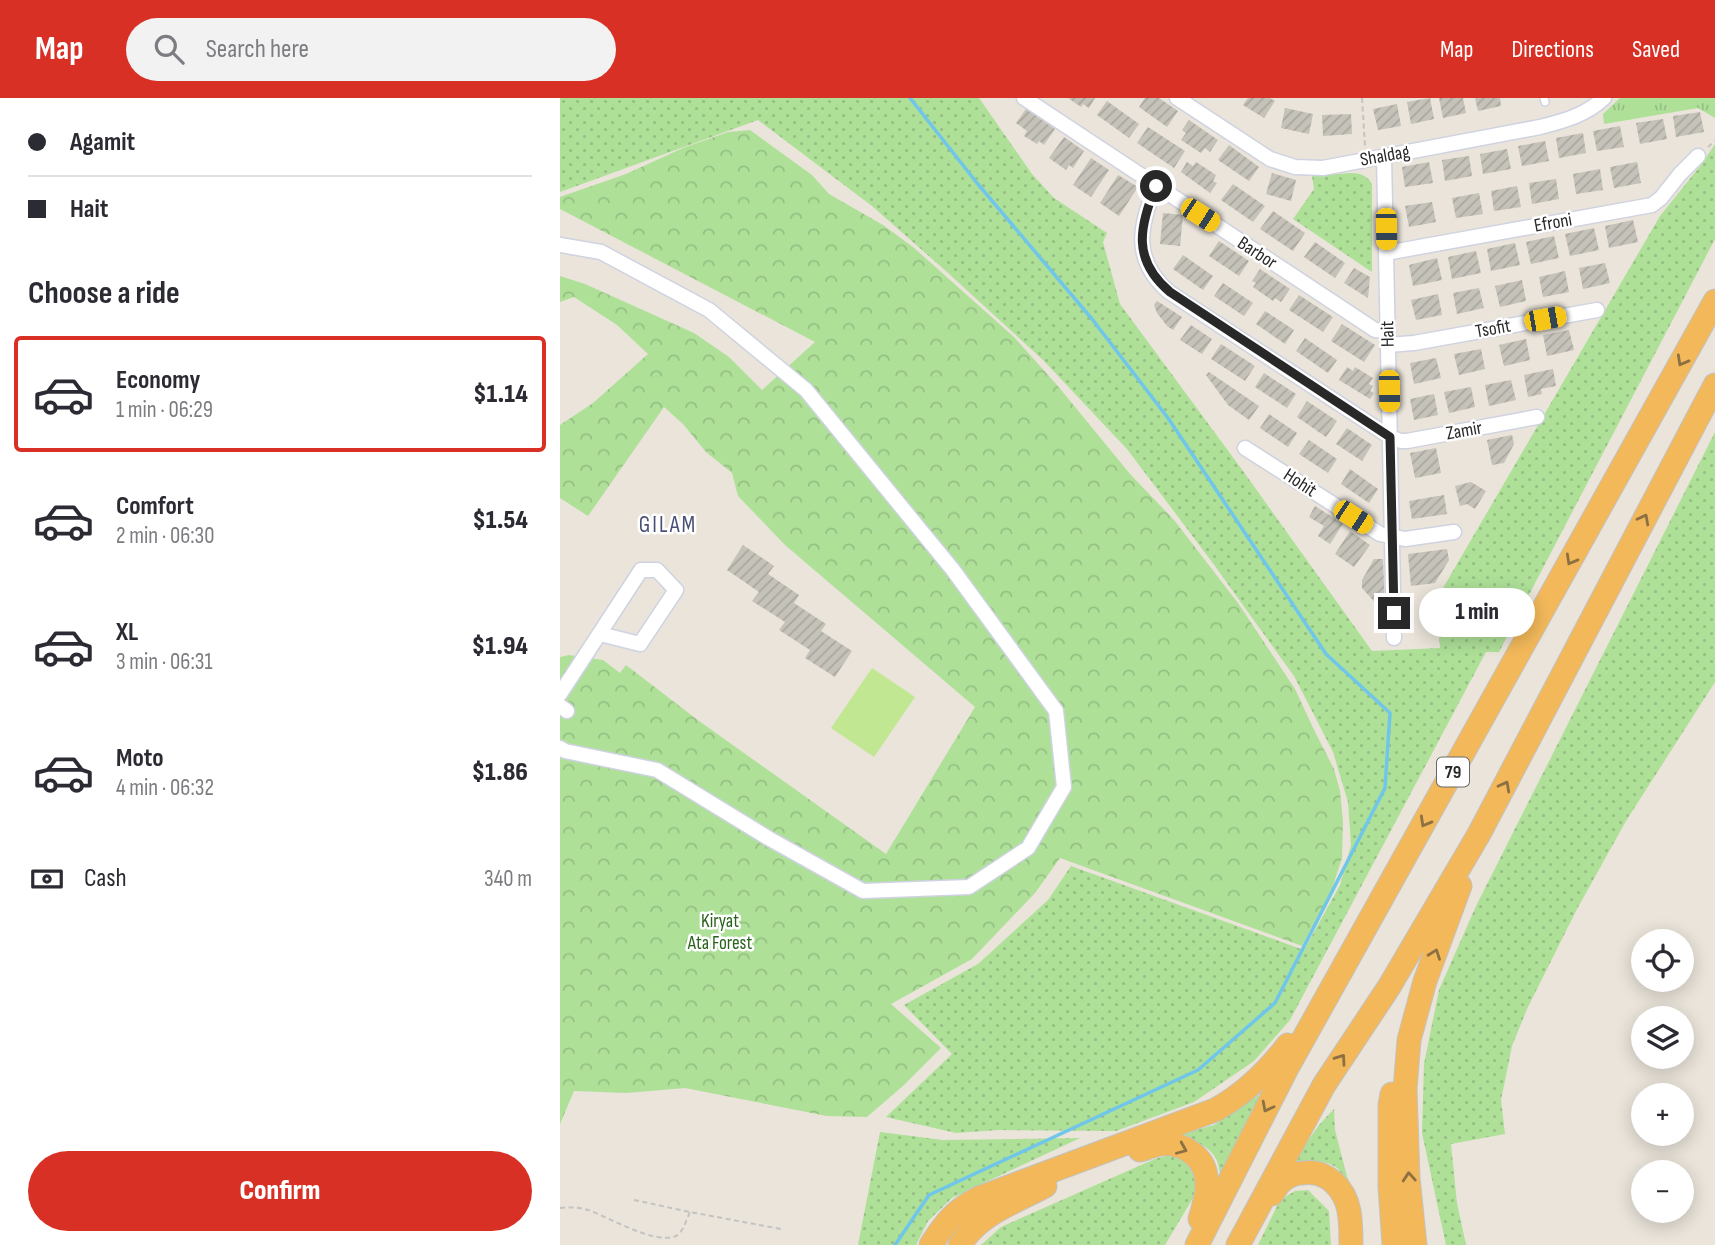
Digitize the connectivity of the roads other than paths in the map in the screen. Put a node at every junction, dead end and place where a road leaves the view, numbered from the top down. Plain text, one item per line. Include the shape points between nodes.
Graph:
1 (1024, 98) edge
2 (1177, 98) edge
3 (1604, 98) edge
4 (1698, 156) dead end
5 (1384, 157) junction
6 (1156, 186) junction
7 (560, 246) edge
8 (1386, 253) junction
9 (1715, 301) edge
10 (1597, 310) dead end
11 (1388, 338) junction
12 (1715, 385) edge
13 (1537, 417) dead end
14 (1390, 437) junction
15 (1245, 448) dead end
16 (1454, 532) dead end
17 (1392, 537) junction
18 (600, 634) junction
19 (1394, 638) dead end
20 (560, 694) edge
21 (560, 748) edge
22 (1479, 834) junction
23 (1334, 984) junction
24 (1409, 1040) junction
25 (1332, 1180) junction
26 (1045, 1186) junction
27 (1242, 1238) edge
28 (930, 1245) edge
29 (946, 1245) edge
30 (960, 1245) edge
31 (1195, 1245) edge
32 (1342, 1245) edge
33 (1351, 1245) edge
34 (1394, 1245) edge
35 (1415, 1245) edge

1 - 6 street, Barbor
2 - 5 street, Shaldag via 1281,164 1315,168
3 - 5 street, Shaldag via 1563,121
4 - 8 street, Efroni via 1652,205
5 - 8 street, Hait
6 - 11 street, Barbor
6 - 14 street via 1141,233 1146,259 1160,284
7 - 21 street via 600,252 709,310 806,390 953,570 1056,711 1064,787 1028,848 969,887 863,891 657,770
8 - 11 street, Hait
9 -> 23 highway, 79
10 - 11 street, Tsofit via 1414,343
11 - 14 street, Hait
22 -> 12 highway
13 - 14 street, Zamir via 1407,441
14 - 17 street, Hait
15 - 17 street, Hohit via 1375,531
16 - 17 street via 1414,539
17 - 19 street, Hait
18 - 18 street via 640,644 676,590 657,570 641,570
18 - 20 street
24 -> 22 highway via 1425,981
27 -> 22 highway via 1306,1117
23 - 28 highway via 1270,1068 1229,1102 979,1198 952,1216
23 -> 31 highway, 79
24 - 34 highway via 1397,1067 1390,1105
35 -> 24 highway via 1405,1089
25 - 27 highway via 1314,1172 1283,1180
25 - 32 highway via 1340,1197
25 - 33 highway via 1350,1212
26 - 29 highway via 970,1217
26 - 30 highway via 979,1222
26 -> 31 highway via 1150,1147 1179,1146 1194,1154 1207,1176

